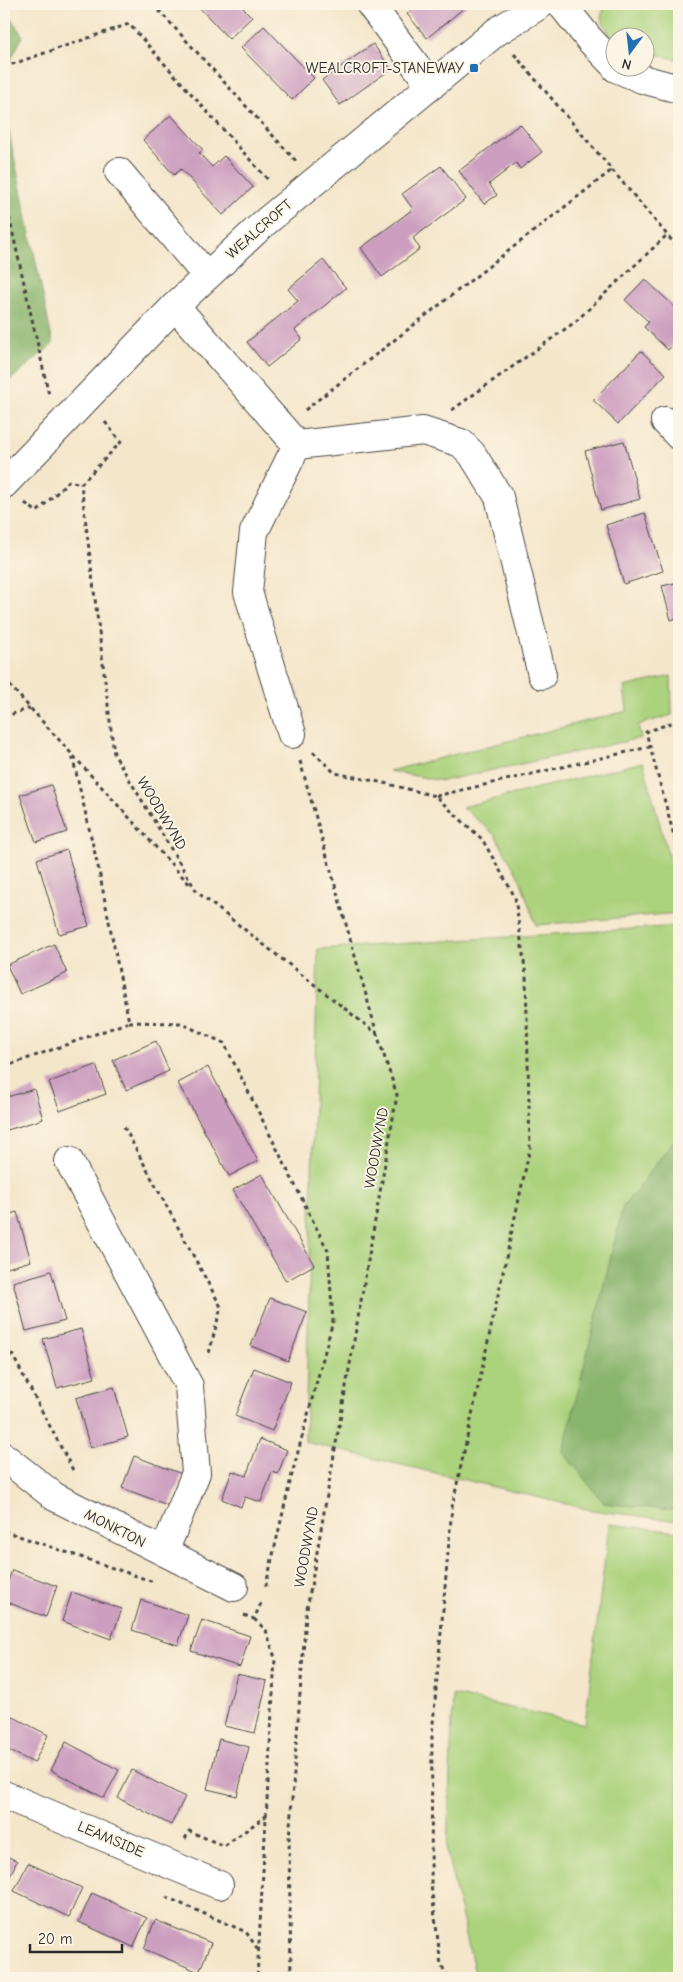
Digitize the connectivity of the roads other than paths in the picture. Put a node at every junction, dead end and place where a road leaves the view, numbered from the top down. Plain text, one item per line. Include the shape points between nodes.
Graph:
1 (370, 4) edge
2 (541, 4) edge
3 (561, 4) edge
4 (606, 57) edge
5 (640, 78) edge
6 (431, 86) junction
7 (679, 89) edge
8 (119, 172) dead end
9 (207, 276) junction
10 (175, 306) junction
11 (290, 437) junction
12 (4, 484) edge
13 (542, 675) dead end
14 (292, 734) road end
15 (70, 1161) dead end
16 (4, 1457) edge
17 (164, 1552) junction
18 (236, 1600) road end
19 (4, 1795) edge
20 (219, 1885) dead end

1 - 6 street
2 - 6 street, WEALCROFT via 496,32
3 - 4 street
5 - 7 street
6 - 9 street, WEALCROFT via 263,224
8 - 9 street
9 - 10 street, WEALCROFT
10 - 11 street
10 - 12 street, WEALCROFT
11 - 13 street via 423,431 461,444 472,454 499,497
11 - 14 street via 254,532 248,592
15 - 17 street via 189,1386 196,1473
16 - 17 street, MONKTON via 55,1497
17 - 18 street, MONKTON
19 - 20 street, LEAMSIDE

